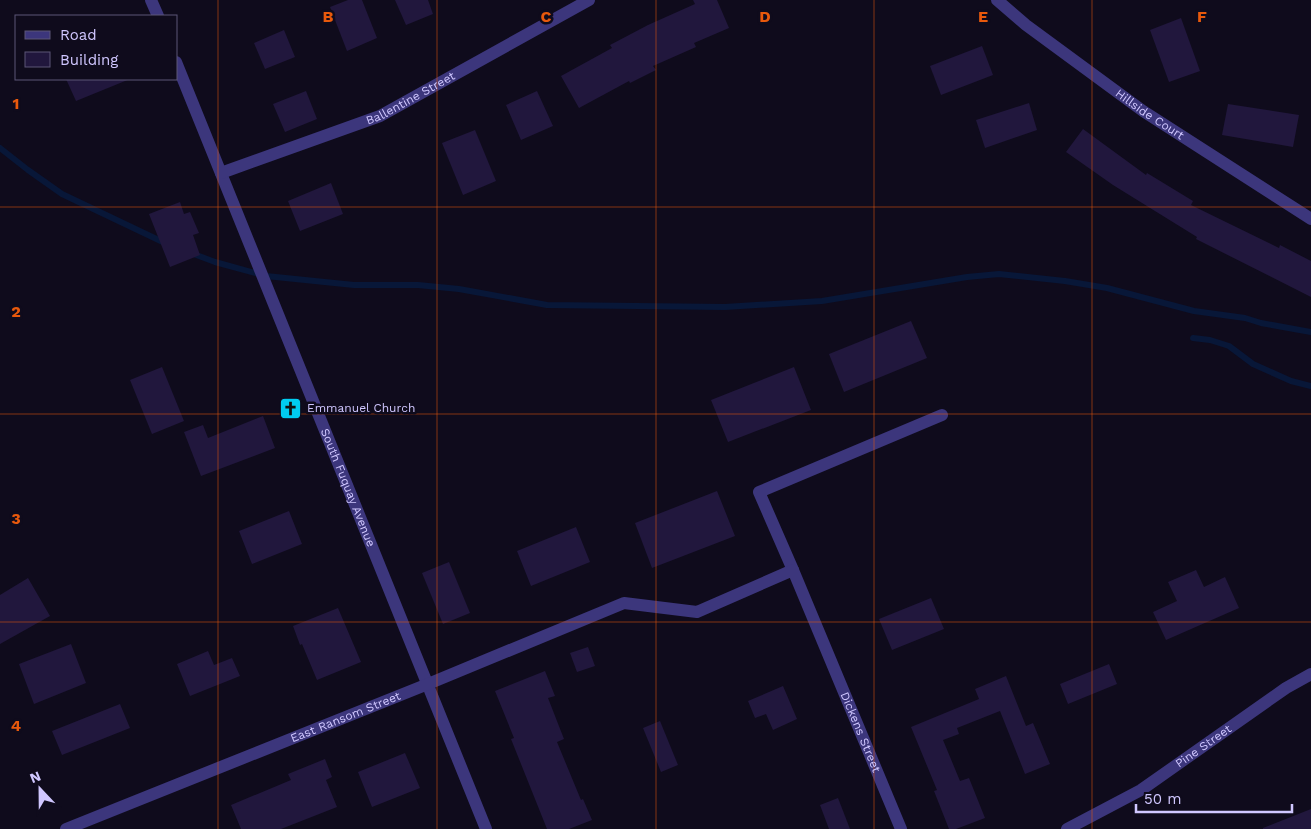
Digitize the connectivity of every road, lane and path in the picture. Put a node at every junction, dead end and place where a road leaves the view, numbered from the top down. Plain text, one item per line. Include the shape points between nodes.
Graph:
1 (151, 0) edge
2 (589, 0) edge
3 (996, 0) edge
4 (158, 15) edge
5 (178, 67) edge
6 (221, 173) junction
7 (1311, 220) edge
8 (942, 414) dead end
9 (793, 570) junction
10 (1311, 674) edge
11 (428, 684) junction
12 (66, 829) edge
13 (486, 829) edge
14 (901, 829) edge
15 (1067, 829) edge

1 - 4 street
2 - 6 street, Ballentine Street via 380,116
3 - 7 street, Hillside Court via 1142,111
5 - 6 street, South Fuquay Avenue
6 - 11 street, South Fuquay Avenue
8 - 9 street, Dickens Street via 759,492
9 - 11 street, East Ransom Street via 697,612 624,603
9 - 14 street, Dickens Street
10 - 15 street, Pine Street via 1286,688 1141,790
11 - 12 street, East Ransom Street
11 - 13 street, South Fuquay Avenue

